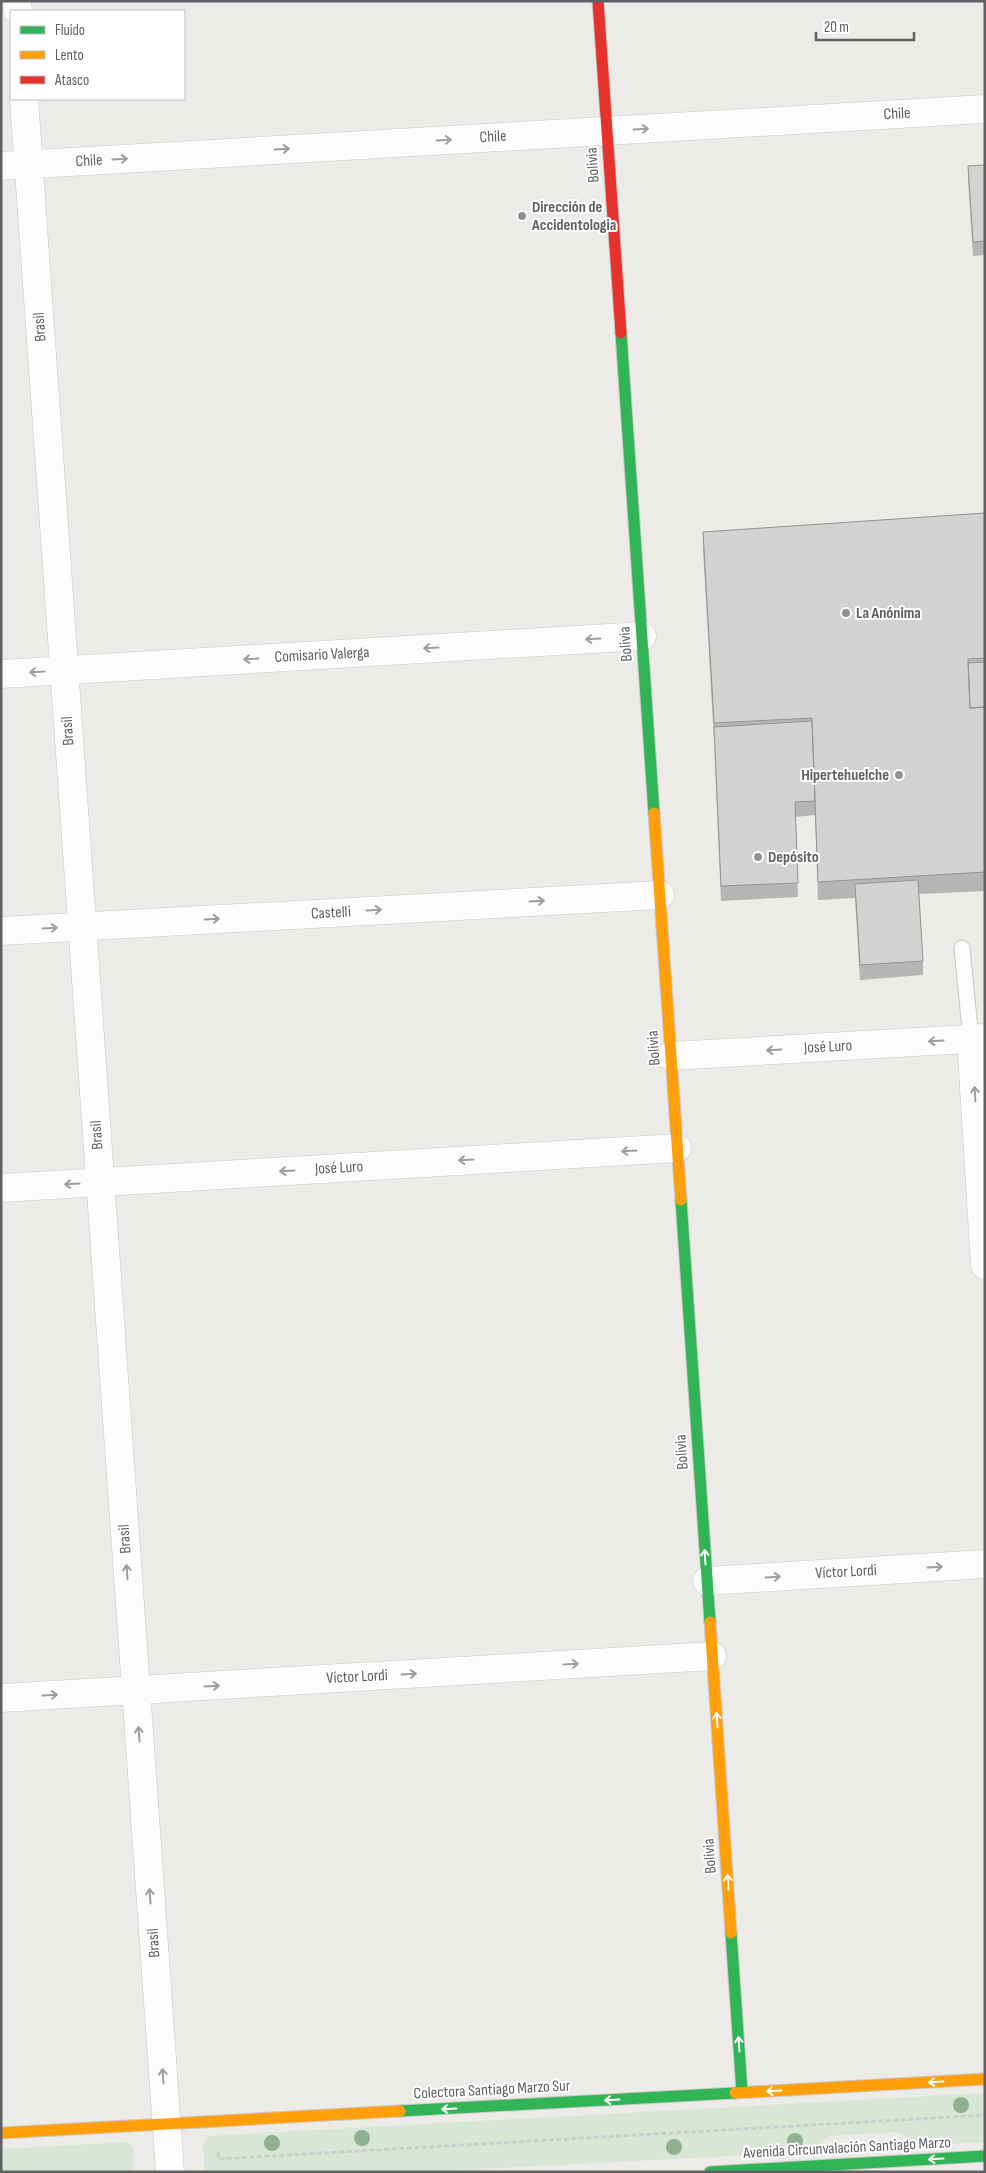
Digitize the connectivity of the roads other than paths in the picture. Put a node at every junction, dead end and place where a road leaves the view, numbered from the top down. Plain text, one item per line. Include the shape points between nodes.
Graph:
1 (598, 1) edge
2 (24, 100) edge
3 (985, 109) edge
4 (607, 131) junction
5 (28, 164) junction
6 (1, 166) edge
7 (642, 636) junction
8 (64, 670) junction
9 (1, 674) edge
10 (660, 894) junction
11 (82, 927) junction
12 (1, 931) edge
13 (962, 948) dead end
14 (978, 1038) edge
15 (671, 1056) junction
16 (677, 1148) junction
17 (100, 1182) junction
18 (1, 1188) edge
19 (985, 1265) edge
20 (985, 1564) edge
21 (707, 1581) junction
22 (712, 1656) junction
23 (136, 1690) junction
24 (1, 1698) edge
25 (985, 2079) edge
26 (742, 2092) junction
27 (167, 2124) junction
28 (1, 2133) edge
29 (985, 2156) edge
30 (170, 2172) edge
31 (710, 2172) edge

1 - 4 street, Bolivia
2 - 5 street, Brasil
4 -> 3 street, Chile
5 -> 4 street, Chile
4 - 7 street, Bolivia
5 - 6 street, Chile
5 - 8 street, Brasil
7 -> 8 street, Comisario Valerga
7 - 10 street, Bolivia
8 -> 9 street, Comisario Valerga
8 - 11 street, Brasil
11 -> 10 street, Castelli
10 - 15 street, Bolivia
12 -> 11 street, Castelli
11 - 17 street, Brasil
13 - 14 lane
14 -> 15 street, José Luro
19 -> 14 street
15 - 16 street, Bolivia
16 -> 17 street, José Luro
21 -> 16 street, Bolivia
17 -> 18 street, José Luro
23 -> 17 street, Brasil
21 -> 20 street, Víctor Lordi
21 - 22 street, Bolivia
23 -> 22 street, Víctor Lordi
26 -> 22 street, Bolivia
24 -> 23 street, Víctor Lordi
27 -> 23 street, Brasil
25 -> 26 street, Colectora Santiago Marzo Sur
26 -> 27 street, Colectora Santiago Marzo Sur
27 - 28 street, Colectora Santiago Marzo Sur
27 - 30 street, Brasil
29 -> 31 street, Avenida Circunvalación Santiago Marzo

